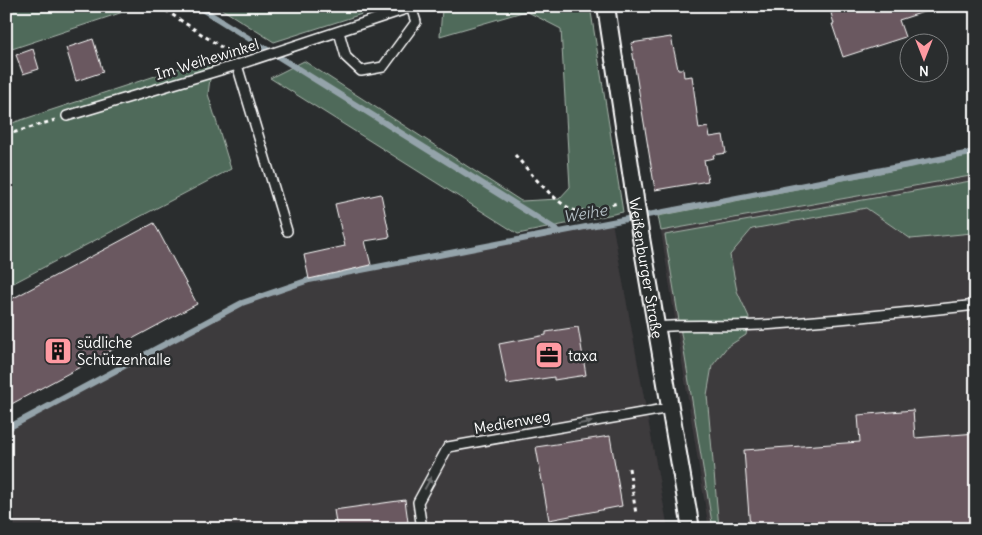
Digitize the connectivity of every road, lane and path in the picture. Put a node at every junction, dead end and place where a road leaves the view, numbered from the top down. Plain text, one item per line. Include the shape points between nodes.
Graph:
1 (159, 6) edge
2 (606, 6) edge
3 (413, 7) edge
4 (338, 32) junction
5 (237, 65) junction
6 (67, 116) joint
7 (6, 135) edge
8 (515, 155) dead end
9 (635, 199) junction
10 (287, 231) dead end
11 (976, 304) edge
12 (657, 327) junction
13 (670, 408) junction
14 (629, 468) dead end
15 (636, 514) dead end
16 (422, 529) edge
17 (691, 529) edge

1 - 5 path via 221,47
2 - 9 street, Weißenburger Straße
3 - 4 lane, Im Weihewinkel
3 - 4 lane via 416,22 383,67 361,71 346,58
4 - 5 lane, Im Weihewinkel
5 - 6 lane, Im Weihewinkel
5 - 10 lane
6 - 7 path
8 - 9 path via 541,184 577,212
9 - 12 street, Weißenburger Straße
11 - 12 lane via 868,317
12 - 13 street, Weißenburger Straße
16 -> 13 lane, Medienweg via 418,502 448,447
13 - 17 street, Weißenburger Straße
14 - 15 path

